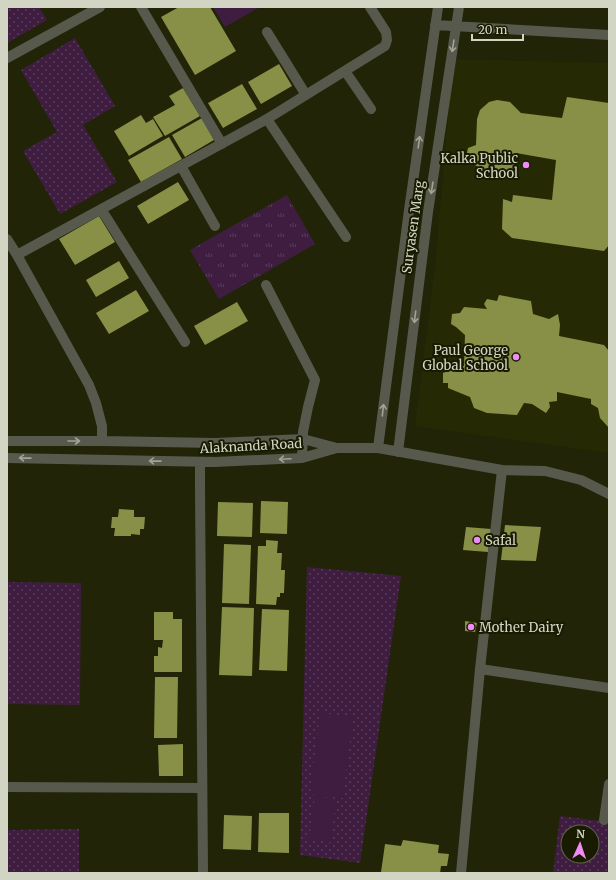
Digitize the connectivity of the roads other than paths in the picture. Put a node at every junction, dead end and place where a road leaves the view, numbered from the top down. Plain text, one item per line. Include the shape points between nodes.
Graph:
1 (100, 7) edge
2 (141, 7) edge
3 (370, 7) edge
4 (438, 7) edge
5 (459, 7) edge
6 (435, 25) junction
7 (456, 26) junction
8 (267, 32) dead end
9 (609, 35) edge
10 (7, 58) edge
11 (345, 71) junction
12 (306, 95) junction
13 (371, 109) dead end
14 (267, 119) junction
15 (222, 144) junction
16 (181, 166) junction
17 (101, 209) junction
18 (215, 226) dead end
19 (346, 237) dead end
20 (7, 239) edge
21 (17, 255) junction
22 (266, 285) dead end
23 (185, 342) dead end
24 (303, 439) junction
25 (7, 441) edge
26 (102, 441) junction
27 (337, 448) junction
28 (378, 448) junction
29 (398, 452) junction
30 (7, 458) edge
31 (302, 458) junction
32 (200, 462) junction
33 (502, 470) junction
34 (609, 494) edge
35 (480, 669) junction
36 (609, 688) edge
37 (609, 784) edge
38 (7, 787) edge
39 (202, 788) junction
40 (604, 820) dead end
41 (204, 873) edge
42 (461, 873) edge

1 - 10 street
2 - 15 street
3 - 11 street via 386,32 385,46
4 - 6 street, Suryasen Marg
5 - 7 street, Suryasen Marg
6 - 7 street
28 -> 6 street, Suryasen Marg
7 - 9 street
7 -> 29 street, Suryasen Marg via 428,212
8 - 12 street
11 - 12 street
11 - 13 street
12 - 14 street
14 - 15 street
14 - 19 street
15 - 16 street
16 - 17 street
16 - 18 street
17 - 21 street
17 - 23 street
20 - 21 street
21 - 26 street via 89,385 102,426
22 - 24 street via 315,380
24 - 26 street via 216,443
24 - 27 street
24 - 31 street
25 -> 26 street
27 - 28 street, Alaknanda Road
27 - 31 street, Alaknanda Road
28 - 29 street, Alaknanda Road
29 - 33 street, Alaknanda Road
32 -> 30 street, Alaknanda Road
31 -> 32 street, Alaknanda Road
32 - 39 street
33 - 34 street, Alaknanda Road via 545,471 581,480
33 - 35 street
35 - 36 street
35 - 42 street
37 - 40 street
38 - 39 street
39 - 41 street

